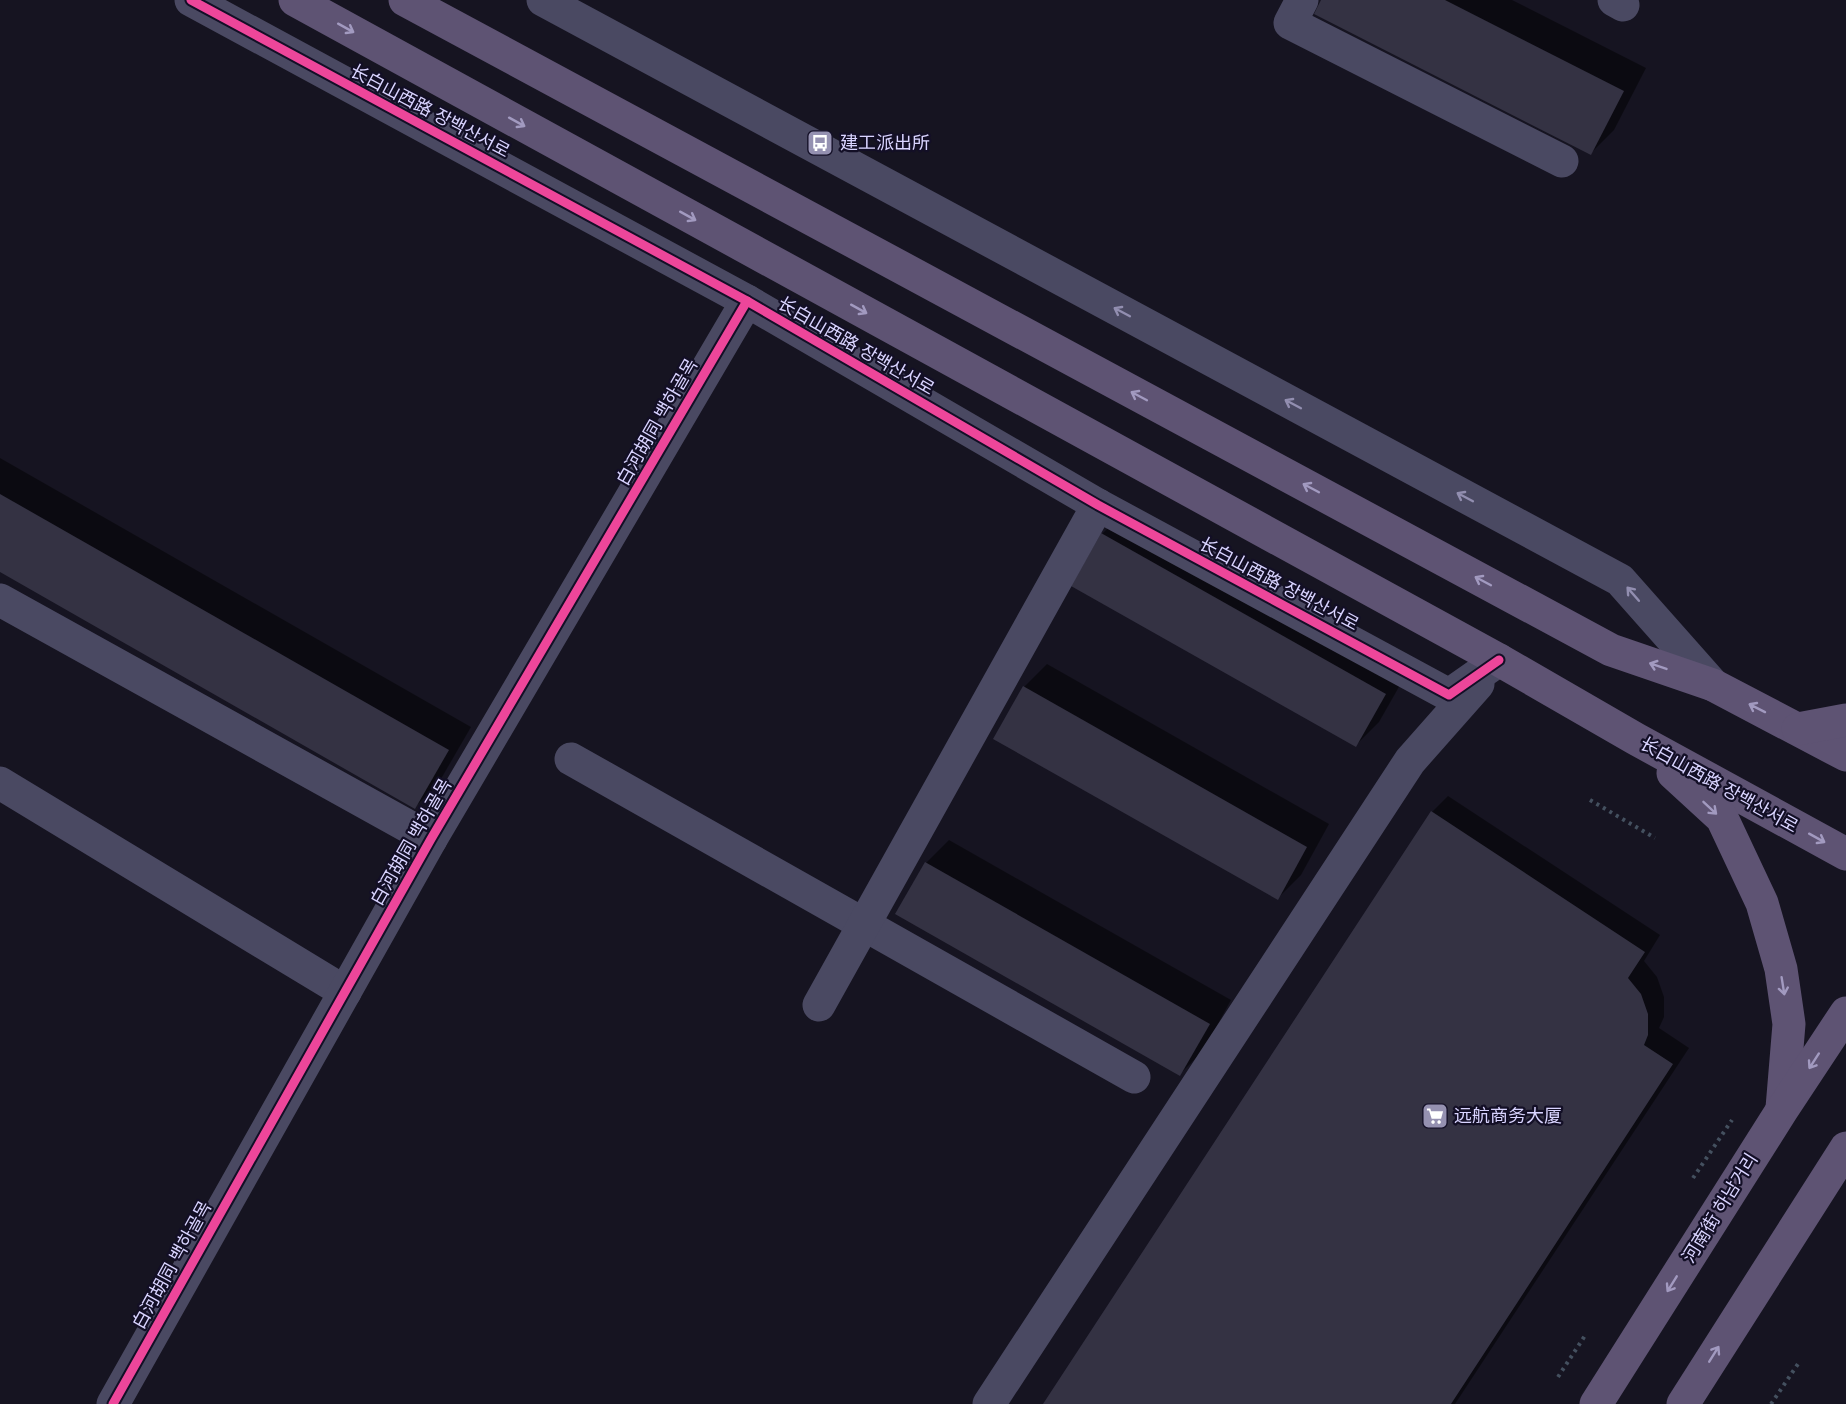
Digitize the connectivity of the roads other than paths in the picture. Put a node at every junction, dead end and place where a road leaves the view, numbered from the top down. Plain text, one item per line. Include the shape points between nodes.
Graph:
1 (191, 0) edge
2 (295, 0) edge
3 (405, 0) edge
4 (543, 0) edge
5 (1302, 0) edge
6 (1562, 160) dead end
7 (747, 301) junction
8 (1098, 505) junction
9 (0, 600) edge
10 (1499, 660) junction
11 (1713, 686) junction
12 (1846, 720) edge
13 (1798, 729) junction
14 (1636, 740) junction
15 (1846, 755) edge
16 (571, 759) dead end
17 (0, 783) edge
18 (431, 839) junction
19 (1846, 854) edge
20 (863, 925) junction
21 (345, 992) junction
22 (819, 1005) dead end
23 (1846, 1013) edge
24 (1134, 1077) dead end
25 (1782, 1110) junction
26 (1846, 1148) edge
27 (1846, 1163) edge
28 (1812, 1198) junction
29 (112, 1404) edge
30 (989, 1404) edge
31 (1596, 1404) edge
32 (1683, 1404) edge

1 - 7 street, 长白山西路 장백산서로
2 -> 10 main road, 长白山西路 장백산서로
11 -> 3 main road via 1611,650
11 -> 4 street via 1620,580
5 - 6 street via 1290,23
7 - 8 street, 长白山西路 장백산서로
7 - 18 street, 白河胡同 백하골목
8 - 10 street, 长白山西路 장백산서로 via 1449,695
8 - 20 street
9 - 18 street
10 - 14 main road, 长白山西路 장백산서로
10 - 30 street via 1410,761
13 -> 11 main road
12 - 13 main road
13 - 15 main road
14 -> 19 main road, 长白山西路 장백산서로
14 -> 25 main road via 1722,818 1762,903 1781,969 1789,1024
16 - 20 street
17 - 21 street
18 - 21 street, 白河胡同 백하골목
20 - 22 street
20 - 24 street
21 - 29 street, 白河胡同 백하골목
23 -> 25 main road, 河南街 하남거리
25 -> 31 main road, 河南街 하남거리
26 - 28 main road
27 - 28 main road
32 -> 28 main road

